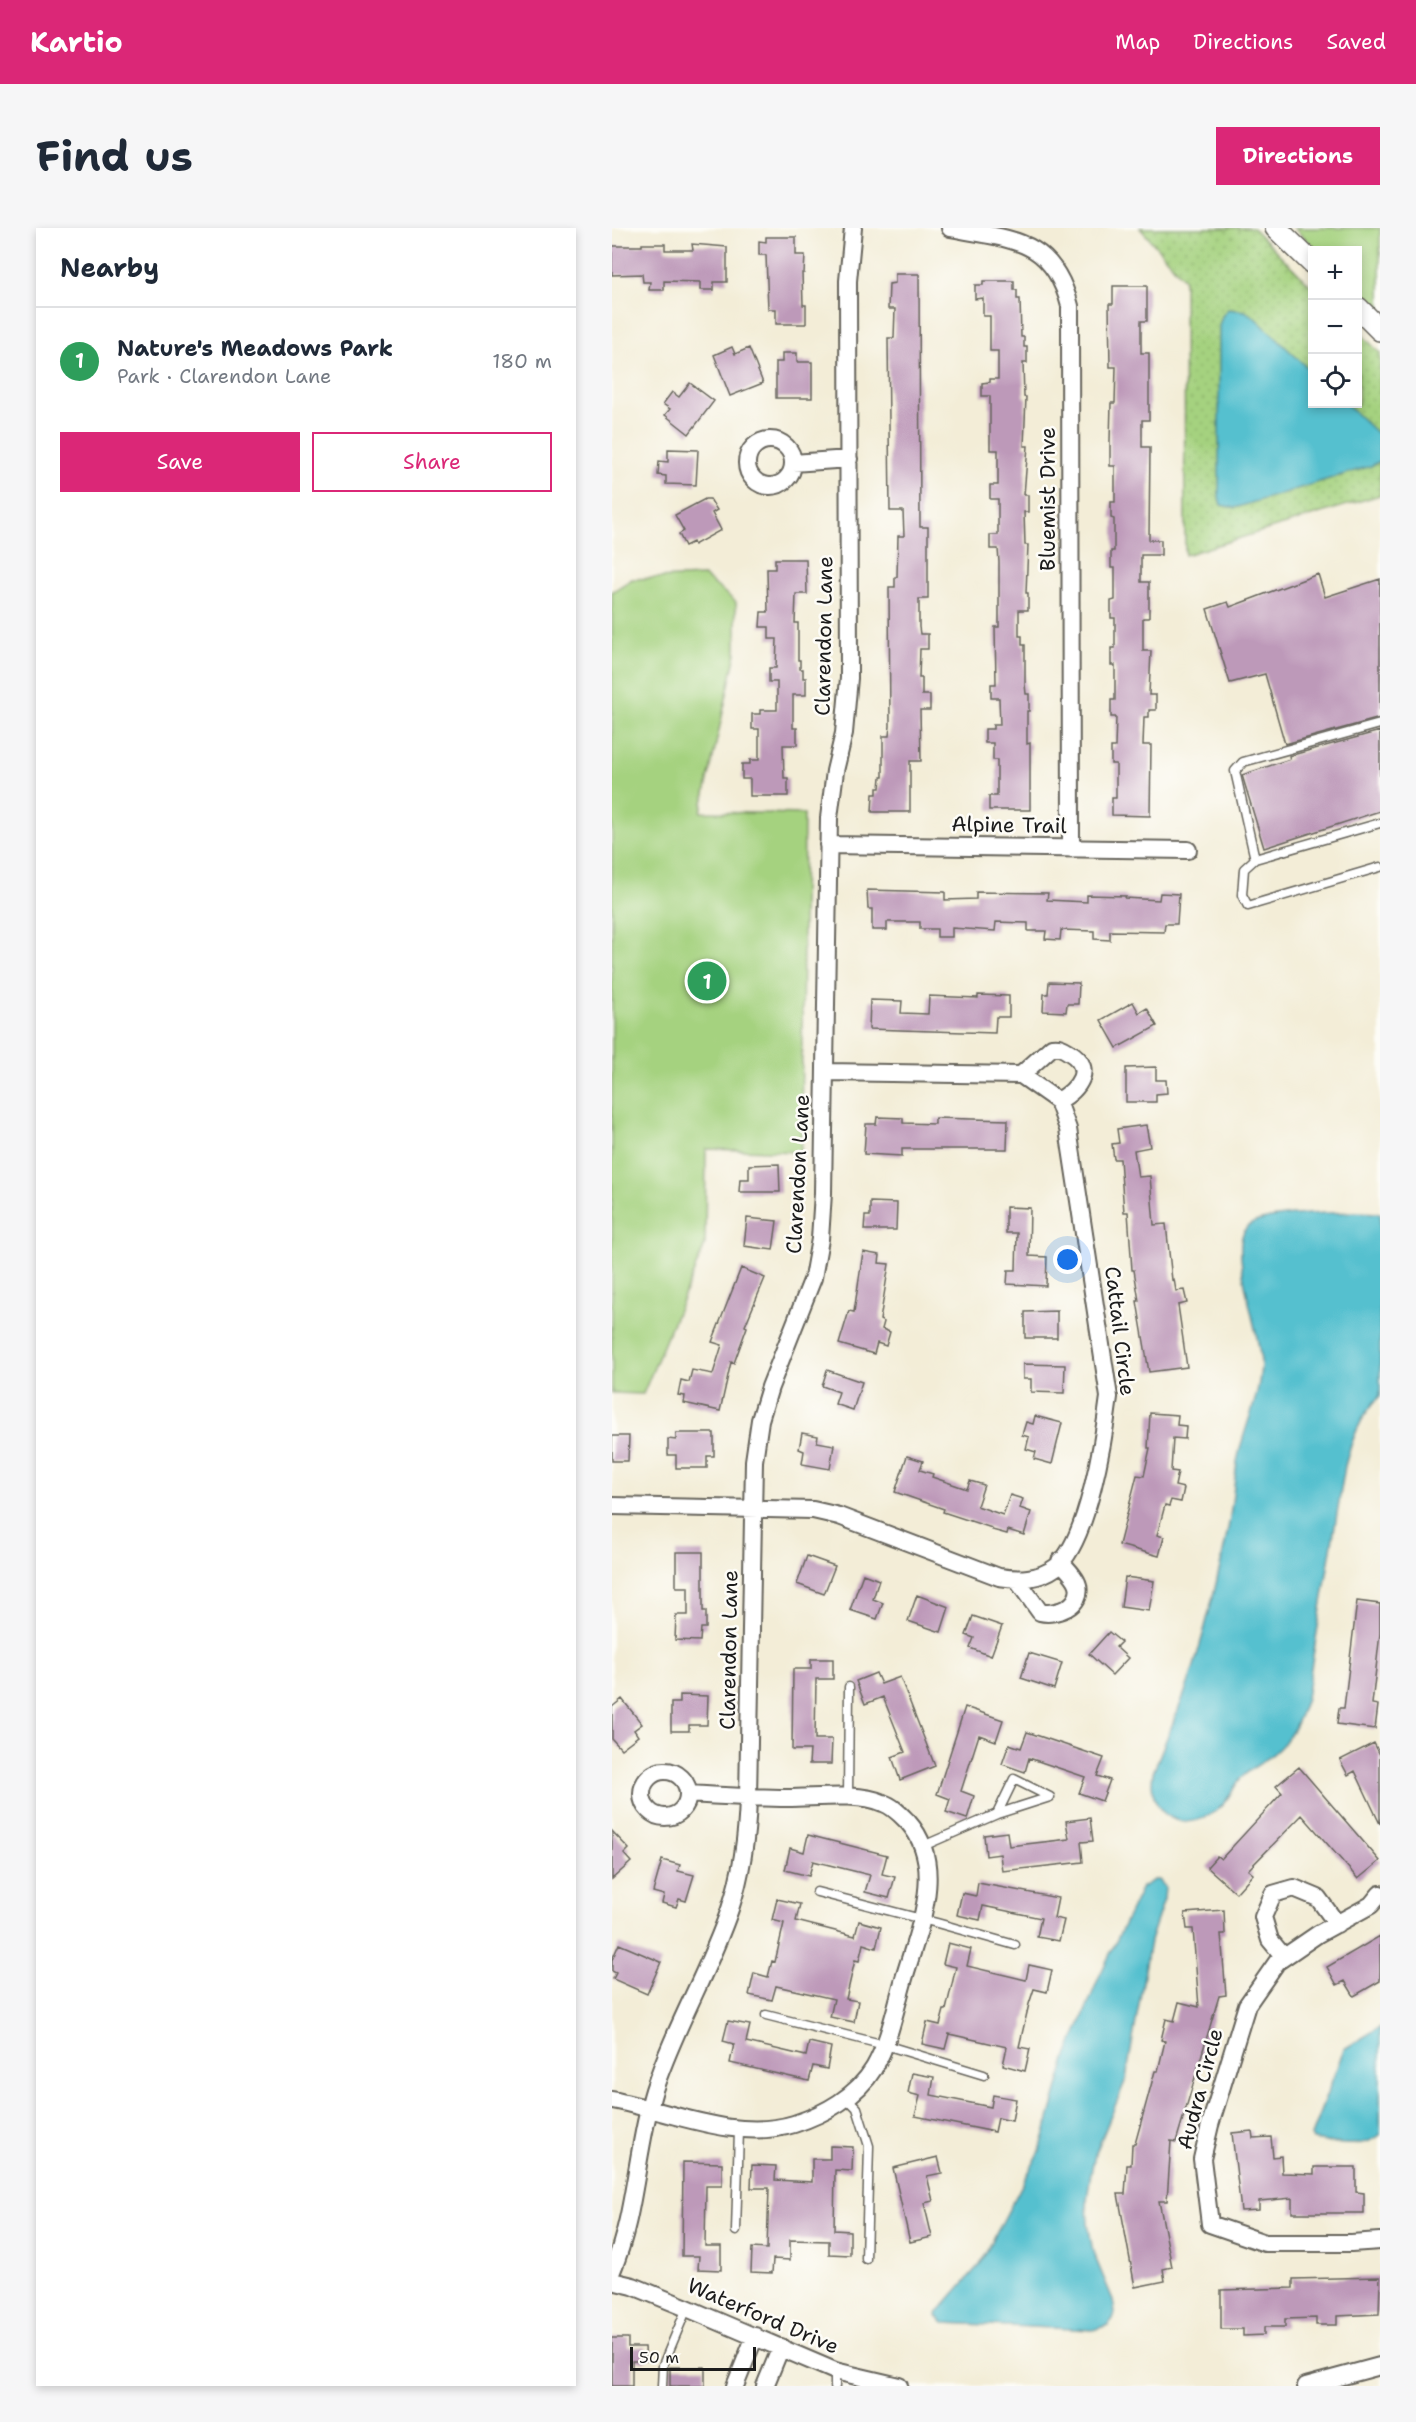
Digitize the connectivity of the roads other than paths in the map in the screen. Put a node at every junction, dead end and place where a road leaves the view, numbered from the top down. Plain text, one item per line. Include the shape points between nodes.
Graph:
1 (853, 228) edge
2 (950, 228) edge
3 (1276, 228) edge
4 (1308, 259) edge
5 (1362, 312) edge
6 (1380, 330) edge
7 (849, 459) junction
8 (793, 463) dead end
9 (1380, 724) edge
10 (1380, 823) edge
11 (828, 845) junction
12 (1071, 849) junction
13 (1188, 850) dead end
14 (1255, 859) junction
15 (1380, 867) edge
16 (826, 1072) junction
17 (1021, 1076) junction
18 (1058, 1101) junction
19 (612, 1506) edge
20 (754, 1508) junction
21 (1060, 1562) junction
22 (1017, 1580) junction
23 (849, 1687) dead end
24 (688, 1794) dead end
25 (748, 1798) junction
26 (848, 1798) junction
27 (997, 1814) junction
28 (924, 1846) junction
29 (817, 1892) dead end
30 (1380, 1894) edge
31 (921, 1918) junction
32 (1337, 1923) junction
33 (1015, 1946) dead end
34 (1284, 1957) junction
35 (766, 2015) dead end
36 (885, 2045) junction
37 (984, 2075) dead end
38 (847, 2098) junction
39 (612, 2100) edge
40 (650, 2107) junction
41 (739, 2130) junction
42 (736, 2231) dead end
43 (1380, 2241) edge
44 (866, 2259) dead end
45 (612, 2271) edge
46 (612, 2281) edge
47 (687, 2308) junction
48 (755, 2336) junction
49 (781, 2347) junction
50 (1380, 2366) edge
51 (835, 2379) edge
52 (1340, 2382) edge
53 (662, 2386) edge
54 (735, 2386) edge
55 (765, 2386) edge
56 (892, 2386) edge
57 (899, 2386) edge
58 (1306, 2386) edge

1 - 7 street, Clarendon Lane via 848,281
2 - 12 street, Bluemist Drive via 1028,246 1055,267 1070,306
3 - 4 street
5 - 6 street
7 - 8 street
7 - 11 street, Clarendon Lane via 849,678 844,733 831,794
9 - 14 lane via 1244,762 1235,771
10 - 14 lane
11 - 12 street, Alpine Trail
11 - 16 street, Clarendon Lane
12 - 13 street, Alpine Trail
14 - 15 lane via 1244,869 1242,895 1248,906
16 - 17 street
16 - 20 street, Clarendon Lane via 820,1239 813,1278 760,1420 754,1461
17 - 18 street
17 - 18 street via 1052,1047 1074,1054 1083,1073 1072,1093
18 - 21 street, Cattail Circle via 1068,1129 1109,1397 1089,1498 1080,1528
19 - 20 street, Cattail Circle
20 - 22 street, Cattail Circle via 793,1508 839,1516 999,1577
20 - 25 street, Clarendon Lane
21 - 22 street, Cattail Circle via 1036,1577
21 - 22 street via 1078,1583 1074,1600 1062,1612 1040,1612
23 - 26 lane
24 - 25 street
25 - 26 street
25 - 40 street, Clarendon Lane via 747,1840 729,1911
26 - 28 street via 884,1803 901,1814
27 - 27 lane via 1014,1779 1050,1797 1029,1804
27 - 28 lane
28 - 31 street via 928,1876
29 - 31 lane
30 - 32 street, Audra Circle via 1371,1905
31 - 33 lane
31 - 36 street
32 - 34 street, Audra Circle
32 - 34 street via 1318,1898 1294,1888 1273,1894 1263,1917 1270,1941
34 - 43 street, Audra Circle via 1247,2005 1210,2126 1202,2159 1210,2224 1265,2243
35 - 36 lane
36 - 37 lane
36 - 38 street via 874,2068
38 - 41 street via 794,2124
38 - 44 lane via 856,2108 869,2146
39 - 40 street
40 - 41 street
40 - 45 street, Clarendon Lane via 625,2232
41 - 42 lane
46 - 47 street, Waterford Drive
47 - 48 street, Waterford Drive
47 - 53 lane via 663,2365
48 - 49 street, Waterford Drive
48 - 54 street
49 - 51 street, Waterford Drive
49 - 55 street
50 - 52 street
51 - 56 street, Waterford Drive
52 - 58 street
56 - 57 street, Waterford Drive

